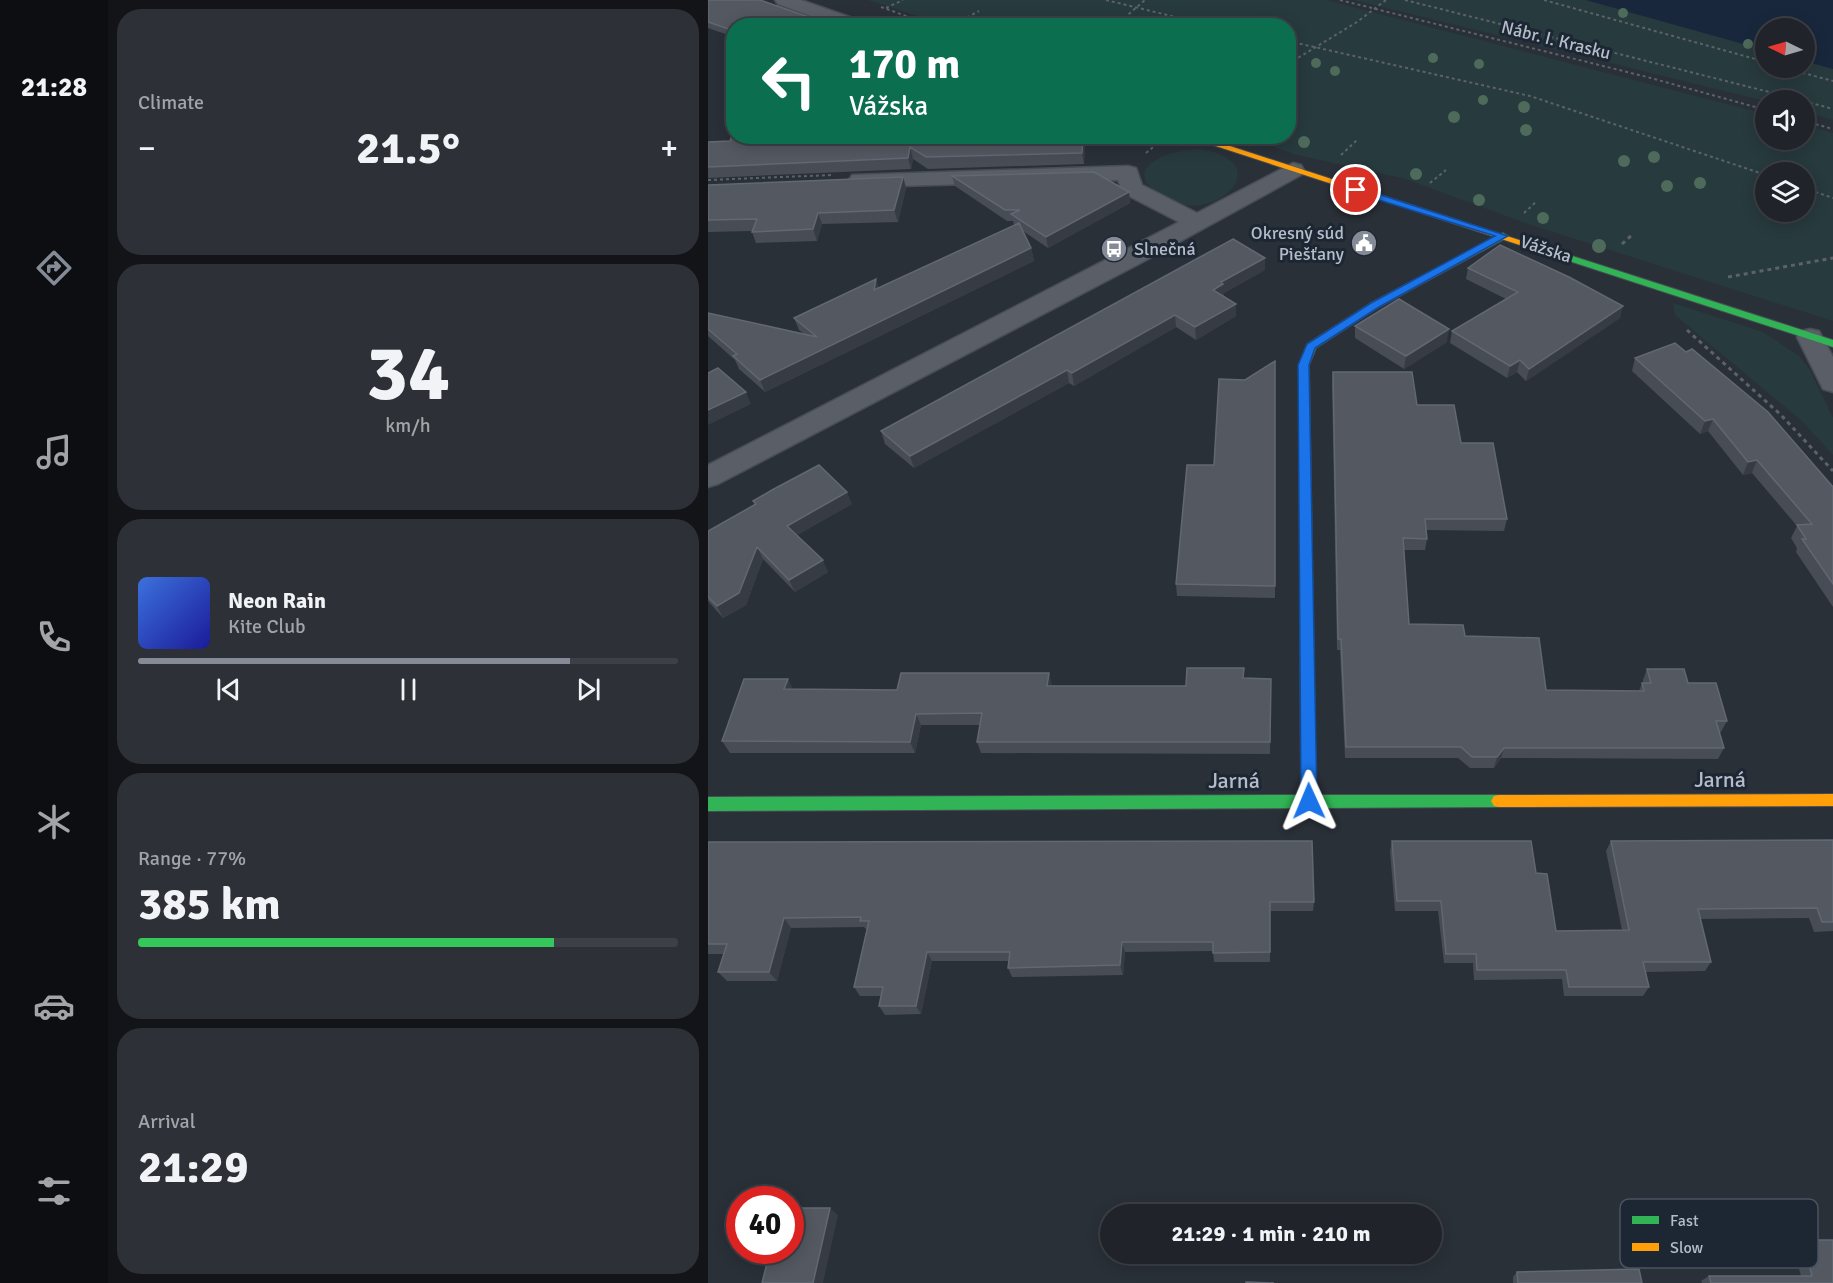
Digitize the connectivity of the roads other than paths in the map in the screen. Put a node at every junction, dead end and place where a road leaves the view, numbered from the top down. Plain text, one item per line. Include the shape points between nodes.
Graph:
1 (784, 0) edge
2 (834, 18) edge
3 (1213, 144) edge
4 (1293, 170) junction
5 (835, 181) edge
6 (1198, 223) junction
7 (1503, 236) junction
8 (1822, 341) edge
9 (1833, 383) edge
10 (708, 477) edge
11 (1833, 800) edge
12 (1309, 801) junction
13 (708, 804) edge

1 - 2 street
3 - 4 street, Vážska
4 - 6 street
4 - 7 street, Vážska
5 - 6 street via 1128,173 1131,188
6 - 10 street
7 - 8 street, Vážska
7 - 12 street via 1375,305 1311,346 1304,365
8 - 9 street
11 - 12 street, Jarná
12 - 13 street, Jarná

